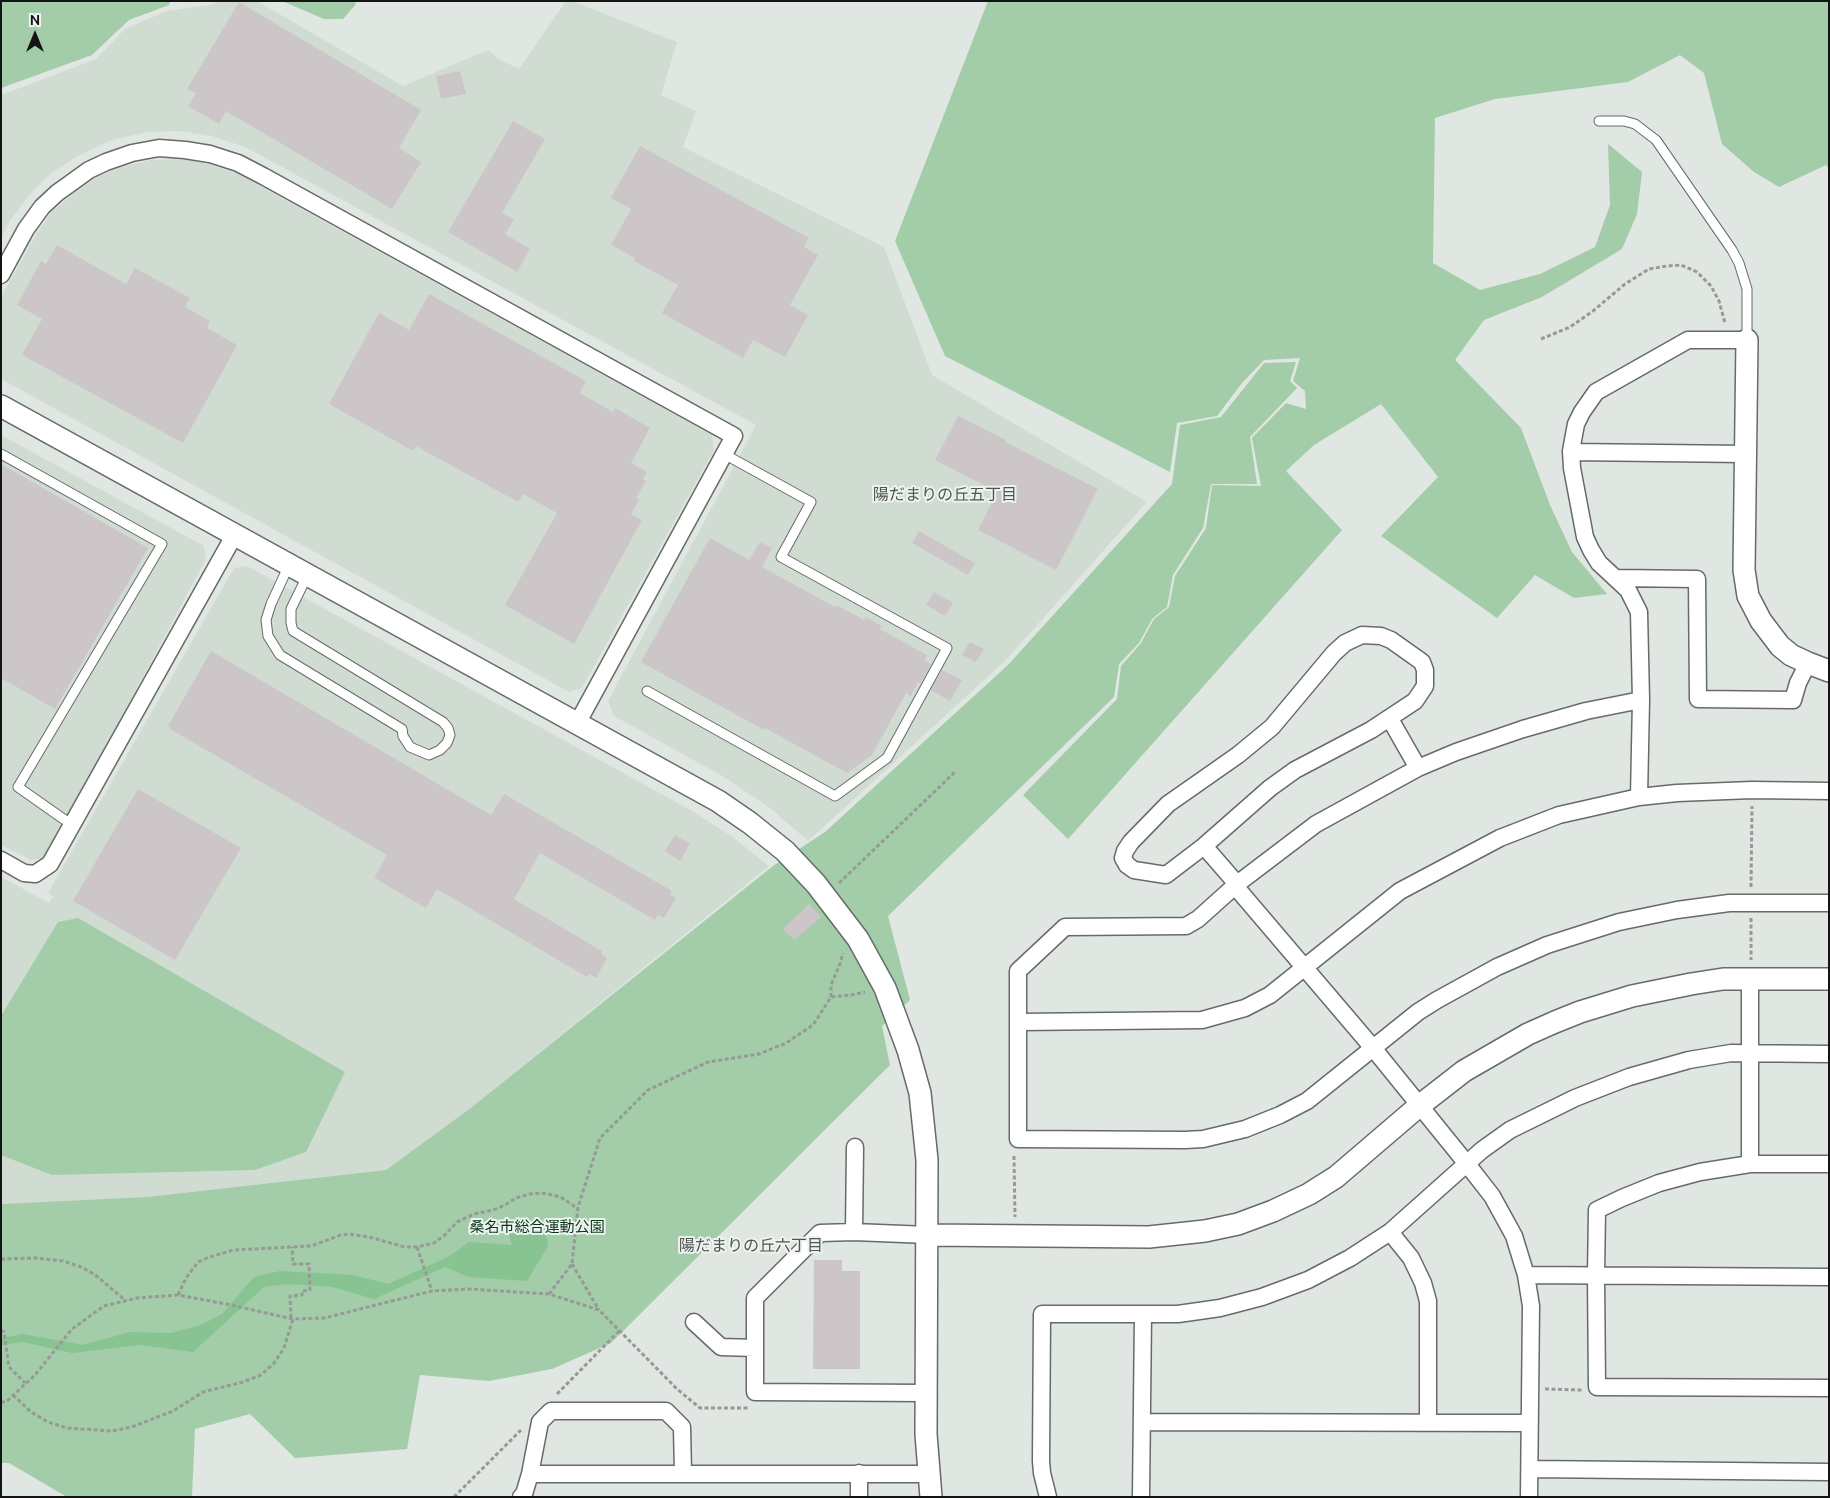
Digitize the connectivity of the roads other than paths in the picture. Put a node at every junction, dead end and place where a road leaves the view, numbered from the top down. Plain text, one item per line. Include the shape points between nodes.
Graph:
1 (1600, 121) dead end
2 (1, 275) edge
3 (1738, 340) junction
4 (1, 406) edge
5 (1572, 452) junction
6 (1, 454) edge
7 (724, 454) junction
8 (1746, 454) junction
9 (235, 534) junction
10 (299, 569) junction
11 (1616, 578) junction
12 (1808, 663) junction
13 (1829, 671) edge
14 (647, 691) dead end
15 (1641, 700) junction
16 (1390, 719) junction
17 (578, 722) junction
18 (1418, 768) junction
19 (1829, 791) edge
20 (1640, 797) junction
21 (72, 826) junction
22 (1204, 846) junction
23 (1, 860) edge
24 (1236, 885) junction
25 (1829, 903) edge
26 (1304, 966) junction
27 (1751, 971) junction
28 (1829, 979) edge
29 (1019, 1022) junction
30 (1373, 1048) junction
31 (1751, 1053) junction
32 (1829, 1054) edge
33 (1419, 1106) junction
34 (855, 1147) dead end
35 (1467, 1164) junction
36 (1750, 1164) junction
37 (1829, 1164) edge
38 (854, 1232) junction
39 (1390, 1232) junction
40 (928, 1235) junction
41 (1526, 1275) junction
42 (1596, 1276) junction
43 (1829, 1277) edge
44 (1144, 1314) junction
45 (694, 1322) dead end
46 (755, 1348) junction
47 (1829, 1388) edge
48 (926, 1393) junction
49 (1142, 1422) junction
50 (1428, 1422) junction
51 (1530, 1423) junction
52 (1530, 1470) junction
53 (1829, 1472) edge
54 (859, 1473) junction
55 (530, 1474) junction
56 (683, 1474) junction
57 (930, 1474) junction
58 (521, 1497) edge
59 (859, 1497) edge
60 (931, 1497) edge
61 (1048, 1497) edge
62 (1141, 1497) edge
63 (1529, 1497) edge

1 - 3 lane via 1635,124 1656,140 1732,250 1747,289
2 - 7 street via 42,207 89,170 123,156 159,148 210,154 263,176 734,436
3 - 5 street via 1688,340 1596,392 1576,424
3 - 8 street
4 - 9 street
5 - 8 street
5 - 11 street via 1585,537 1599,563
6 - 21 lane via 162,544 18,787
7 - 14 lane via 811,502 780,557 947,648 887,758 835,796
7 - 17 street
8 - 12 street via 1744,570 1748,596 1761,621 1780,646
9 - 10 street
9 - 21 street
10 - 10 lane via 291,609 293,631 443,722 450,735 440,750 429,754 410,746 402,728 280,654 268,636 266,620 271,604
10 - 17 street
11 - 12 street via 1698,579 1698,699 1793,700
11 - 15 street via 1628,590 1639,612
12 - 13 street
15 - 18 street via 1523,729
15 - 20 street
16 - 18 street
16 - 22 street via 1295,770
16 - 22 street via 1421,694 1426,678 1422,662 1390,640 1362,635 1334,653 1272,727 1238,756 1168,804 1131,842 1123,858 1134,870 1166,875
17 - 40 street via 718,801 750,823 816,884 858,939 885,988 920,1093 926,1140
18 - 24 street via 1316,824
19 - 20 street via 1752,790
20 - 26 street via 1559,815 1500,838 1400,891
21 - 23 street via 50,864 35,874
22 - 24 street
24 - 26 street
24 - 29 street via 1186,926 1065,927 1018,971
25 - 30 street via 1751,902 1702,906 1603,926 1497,967 1418,1012
26 - 29 street via 1258,1002 1202,1020
26 - 30 street
27 - 28 street
27 - 31 street
27 - 33 street via 1632,996 1580,1012 1528,1034 1464,1071
29 - 30 street via 1018,1138 1185,1140 1225,1134 1263,1123 1307,1101
30 - 33 street
31 - 32 street
31 - 35 street via 1689,1060 1584,1094 1510,1130
31 - 36 street
33 - 35 street
33 - 40 street via 1336,1177 1274,1211 1238,1224 1149,1237
34 - 38 street
35 - 39 street
35 - 41 street via 1504,1215
36 - 37 street
36 - 42 street via 1659,1183 1597,1210
38 - 40 street
38 - 46 street via 820,1233 755,1298
39 - 44 street via 1329,1270 1262,1297 1178,1314
39 - 50 street via 1411,1258 1428,1301
40 - 48 street
41 - 42 street
41 - 51 street via 1530,1306
42 - 43 street
42 - 47 street via 1597,1388
44 - 49 street
44 - 61 street via 1042,1314 1041,1461
45 - 46 street via 721,1347
46 - 48 street via 755,1392
48 - 57 street
49 - 50 street
49 - 62 street
50 - 51 street
51 - 52 street
52 - 53 street
52 - 63 street
54 - 56 street
54 - 57 street
54 - 59 street
55 - 56 street
55 - 56 street via 540,1422 551,1411 666,1411 682,1427
55 - 58 street
57 - 60 street

